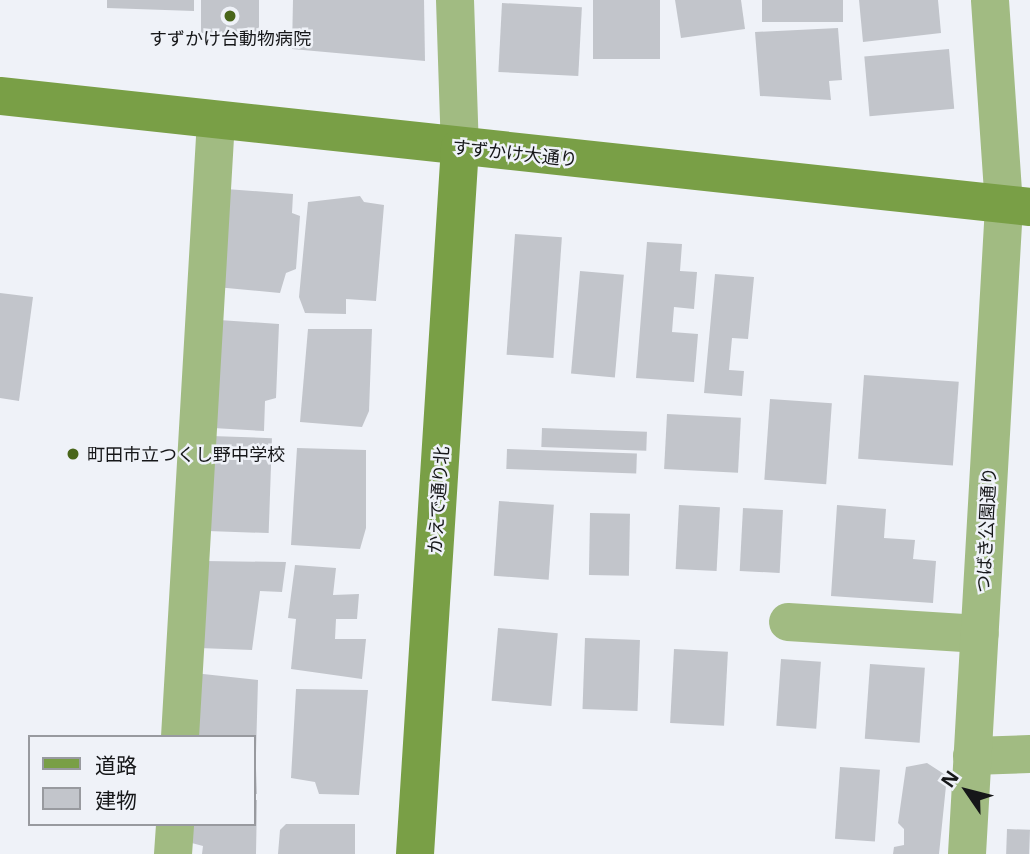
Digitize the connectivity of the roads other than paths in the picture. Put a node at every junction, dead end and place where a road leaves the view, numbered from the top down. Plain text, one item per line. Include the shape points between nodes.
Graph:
1 (455, 0) edge
2 (990, 0) edge
3 (0, 96) edge
4 (216, 120) junction
5 (460, 146) junction
6 (1017, 206) edge
7 (788, 622) dead end
8 (980, 634) junction
9 (180, 735) edge
10 (1030, 754) edge
11 (972, 755) junction
12 (175, 826) edge
13 (173, 854) edge
14 (415, 854) edge
15 (967, 854) edge

1 - 5 street
2 - 6 street, つばき公園通り
3 - 4 street, すずかけ大通り
4 - 5 street, すずかけ大通り
4 - 9 street
5 - 6 street, すずかけ大通り
5 - 14 street, かえで通り北
6 - 8 street, つばき公園通り
7 - 8 street
8 - 11 street, つばき公園通り
10 - 11 street
11 - 15 street, つばき公園通り
12 - 13 street

